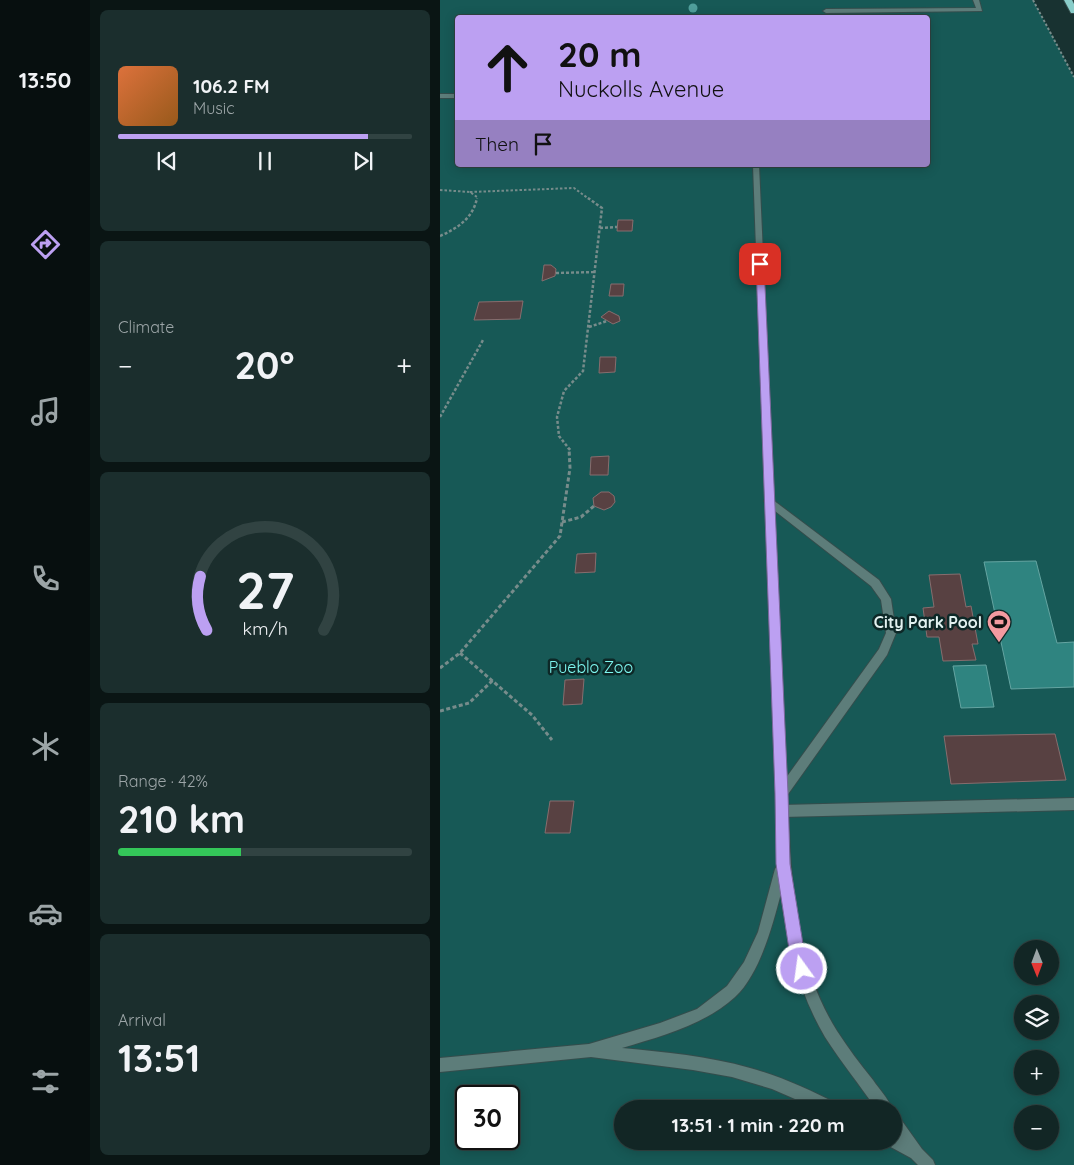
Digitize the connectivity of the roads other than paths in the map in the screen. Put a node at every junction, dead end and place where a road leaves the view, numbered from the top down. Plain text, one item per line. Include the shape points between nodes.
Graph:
1 (976, 0) edge
2 (1068, 0) edge
3 (826, 11) edge
4 (1074, 11) edge
5 (440, 96) edge
6 (455, 96) edge
7 (756, 167) edge
8 (769, 501) junction
9 (782, 793) junction
10 (1074, 804) edge
11 (782, 811) junction
12 (783, 864) junction
13 (589, 1051) junction
14 (440, 1065) edge
15 (814, 1100) edge
16 (878, 1100) edge
17 (902, 1133) edge
18 (902, 1146) edge
19 (917, 1154) junction
20 (928, 1165) edge

1 - 3 street via 980,10
2 - 4 main road
5 - 6 street
7 - 8 street
8 - 9 street
8 - 9 street via 875,583 886,599 891,633 882,652
9 - 11 street
10 - 11 street
11 - 12 street
12 - 13 street via 764,933 749,967 732,991 701,1014
12 - 16 street via 798,956 810,994 844,1056
13 - 14 street
13 - 15 street via 751,1075
17 - 19 street
18 - 19 street
19 - 20 street

